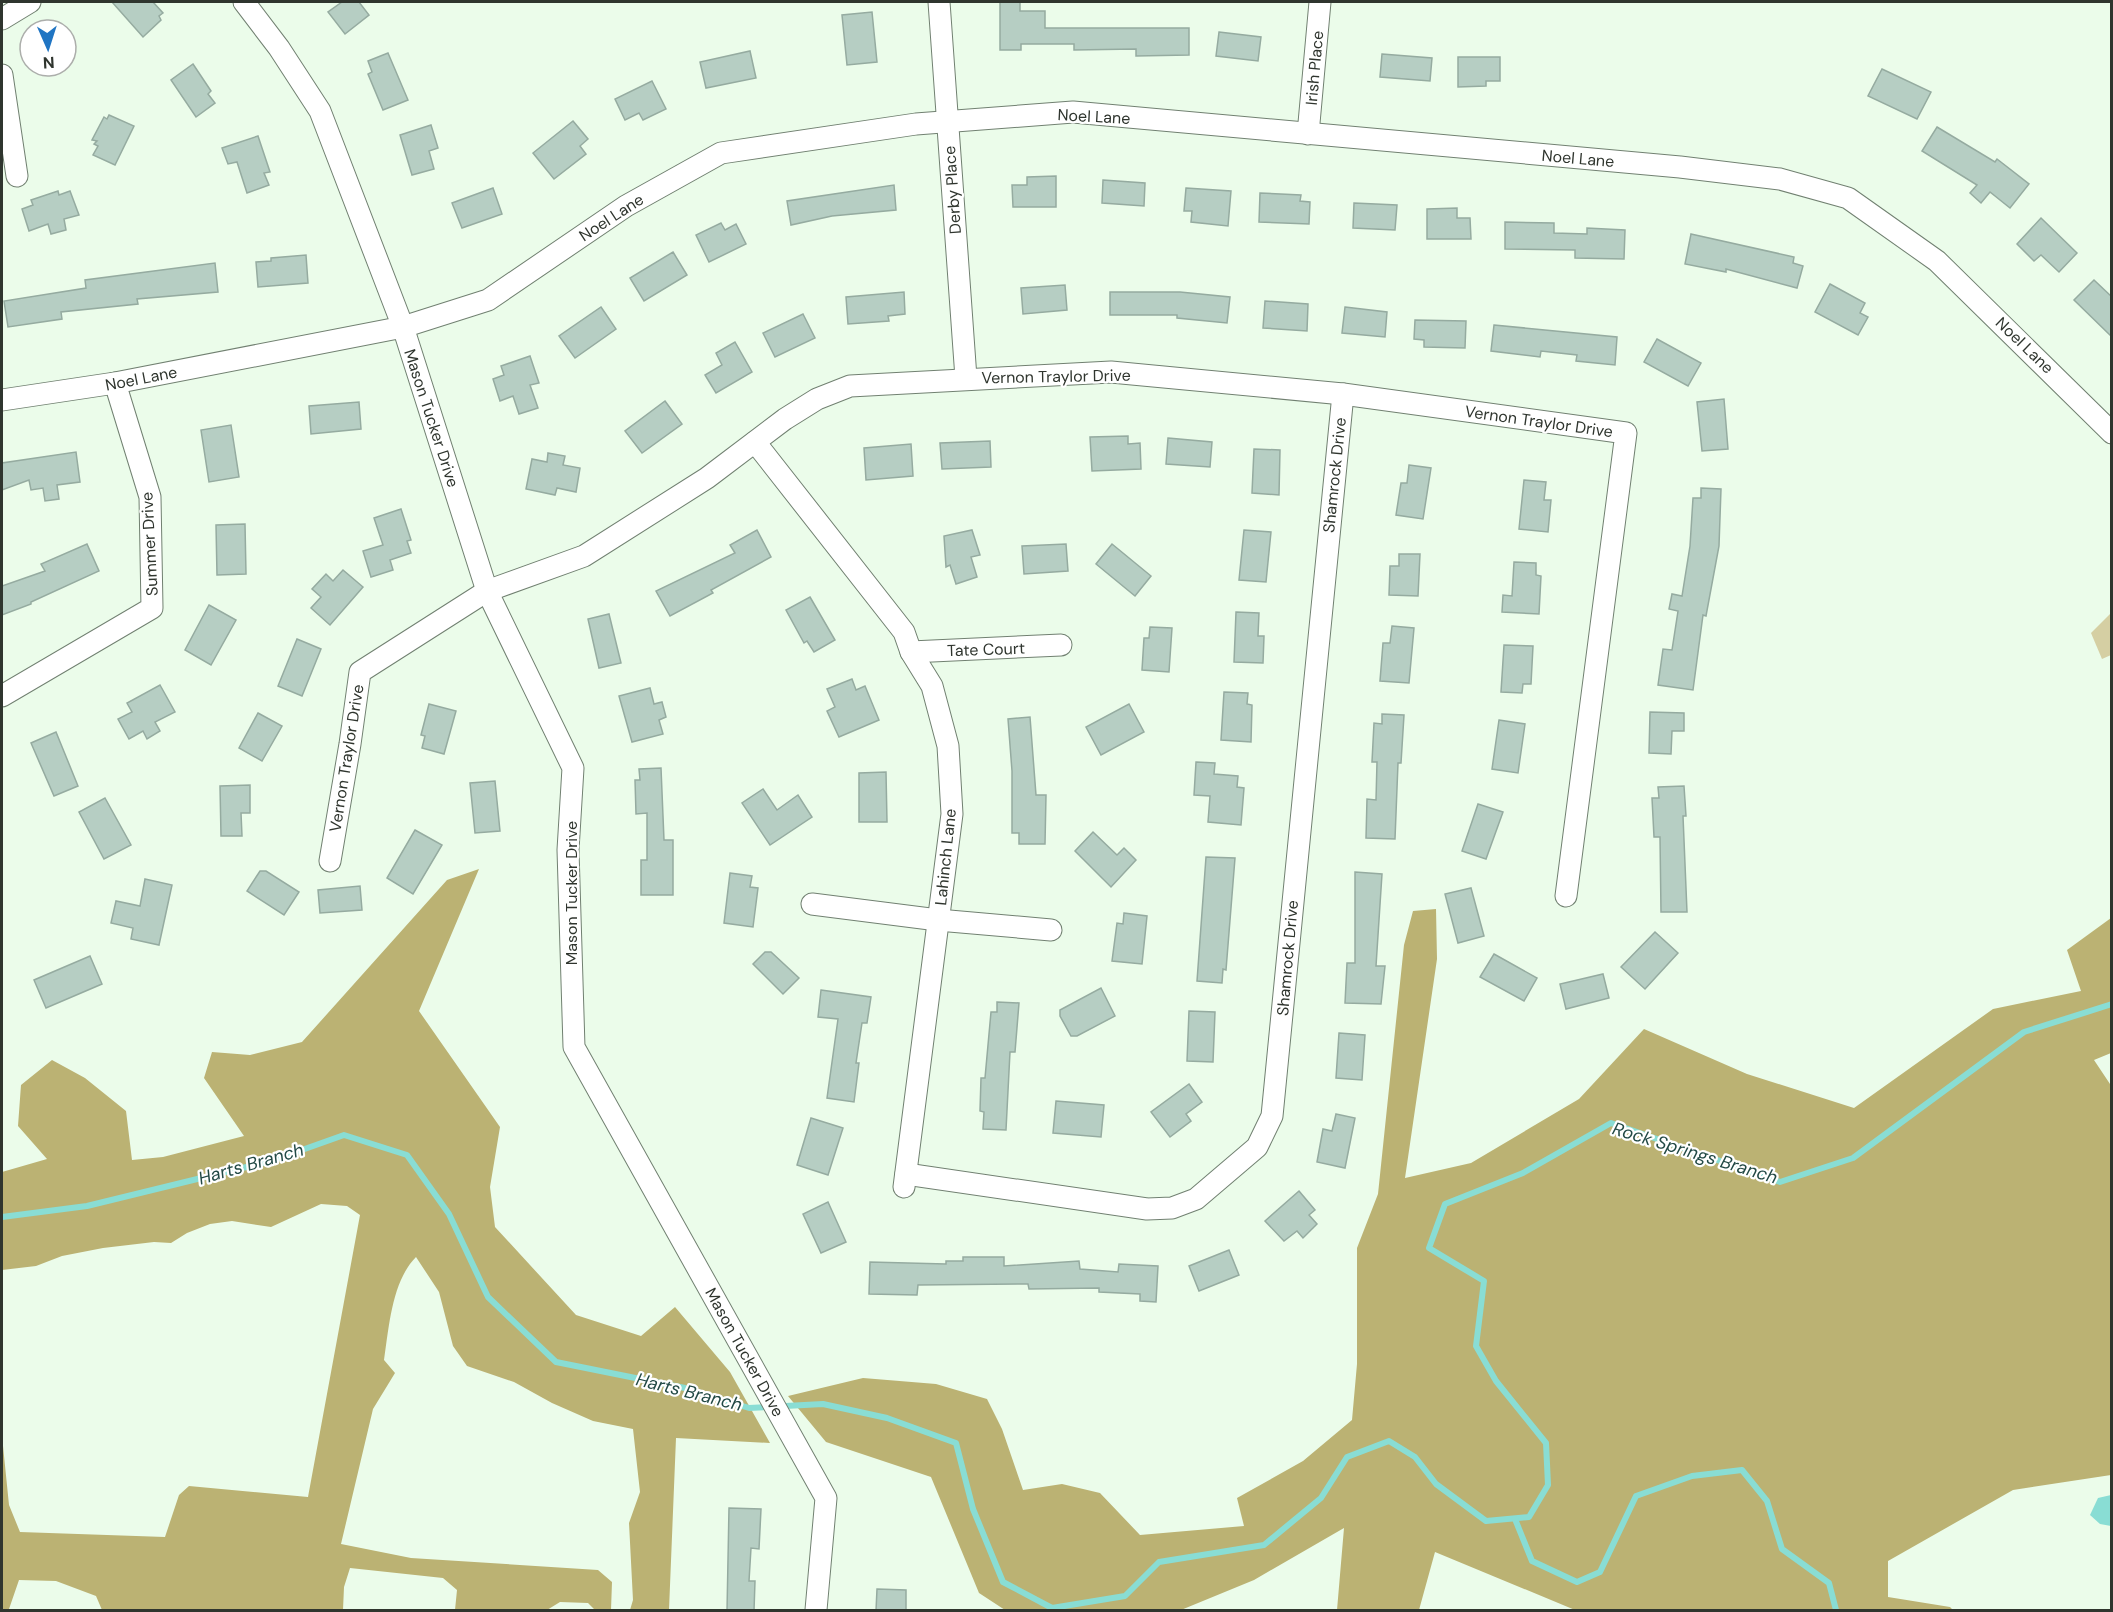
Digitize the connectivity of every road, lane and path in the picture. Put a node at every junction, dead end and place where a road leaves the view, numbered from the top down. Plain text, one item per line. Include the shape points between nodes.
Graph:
1 (30, 2) edge
2 (244, 2) edge
3 (939, 2) edge
4 (1320, 2) edge
5 (2, 19) edge
6 (2, 75) edge
7 (946, 122) junction
8 (1308, 134) junction
9 (16, 176) dead end
10 (404, 327) junction
11 (966, 378) junction
12 (115, 383) junction
13 (1343, 394) junction
14 (2, 400) edge
15 (2109, 424) edge
16 (755, 442) junction
17 (487, 591) junction
18 (1061, 645) dead end
19 (911, 652) junction
20 (2, 696) edge
21 (330, 861) dead end
22 (1566, 896) dead end
23 (812, 904) dead end
24 (939, 920) junction
25 (1051, 930) dead end
26 (905, 1181) joint
27 (816, 1611) edge

1 - 5 street
2 - 10 street, Mason Tucker Drive via 320,111
3 - 7 street, Derby Place
4 - 8 street, Irish Place
6 - 9 street
7 - 8 street, Noel Lane via 1073,112
7 - 10 street, Noel Lane via 721,153 626,206 488,300
7 - 11 street, Derby Place
8 - 15 street, Noel Lane via 1680,166 1780,179 1848,198 1937,261
10 - 12 street, Noel Lane
10 - 17 street, Mason Tucker Drive
11 - 13 street, Vernon Traylor Drive via 1111,372
11 - 16 street, Vernon Traylor Drive via 850,386 817,399
12 - 14 street, Noel Lane
12 - 20 street, Summer Drive via 150,497 152,608
13 - 22 street, Vernon Traylor Drive via 1626,433
13 - 26 street, Shamrock Drive via 1272,1116 1257,1147 1196,1199 1172,1208 1147,1209
16 - 17 street, Vernon Traylor Drive via 707,478 584,556
16 - 19 street, Lahinch Lane via 904,632
17 - 21 street, Vernon Traylor Drive via 360,672
17 - 27 street, Mason Tucker Drive via 573,768 568,850 574,1047 826,1498
18 - 19 street, Tate Court
19 - 24 street, Lahinch Lane via 932,686 948,746 952,814
23 - 24 street
24 - 25 street
24 - 26 street, Lahinch Lane

